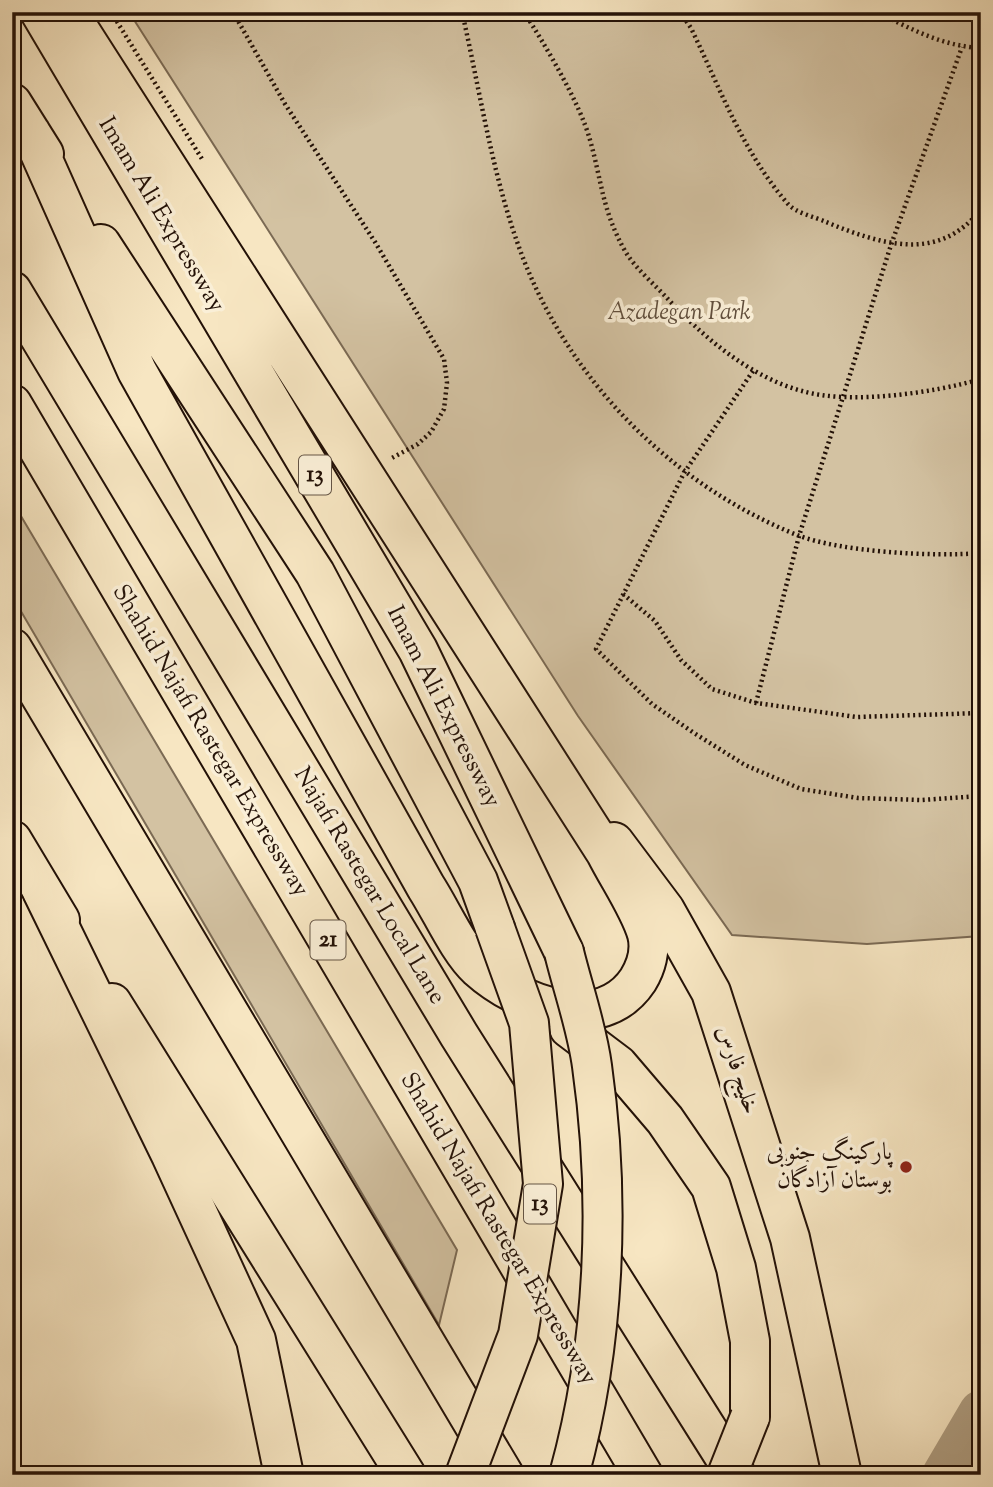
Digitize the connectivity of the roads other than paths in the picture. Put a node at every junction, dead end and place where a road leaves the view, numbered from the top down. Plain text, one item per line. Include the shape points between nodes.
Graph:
1 (40, 12) edge
2 (68, 12) edge
3 (22, 118) edge
4 (12, 291) edge
5 (12, 404) edge
6 (12, 648) edge
7 (519, 717) junction
8 (12, 841) edge
9 (42, 891) junction
10 (537, 1004) junction
11 (284, 1475) edge
12 (406, 1475) edge
13 (465, 1475) edge
14 (504, 1475) edge
15 (569, 1475) edge
16 (643, 1475) edge
17 (727, 1475) edge
18 (736, 1475) edge
19 (842, 1475) edge

1 - 15 main road, Imam Ali Expressway / 13, bridge via 418,650 564,952 592,1065 602,1193 598,1313 583,1421
2 - 7 main road
3 - 10 main road via 137,371 426,887 475,965
3 - 13 main road, Imam Ali Expressway / 13, bridge via 315,573 478,881 529,1023 543,1184 518,1335
4 - 18 main road, Najafi Rastegar Local Lane via 459,1035
5 - 16 main road, Shahid Najafi Rastegar Expressway / 21
6 - 14 main road
7 - 10 main road via 606,853 647,935 646,966 626,996 597,1011
7 - 19 main road, خلیج فارس via 665,910 711,992 790,1238
8 - 9 main road
9 - 11 main road via 256,1340
9 - 12 main road
10 - 17 main road, bridge via 618,1065 665,1120 712,1187 736,1268 750,1341 750,1417

